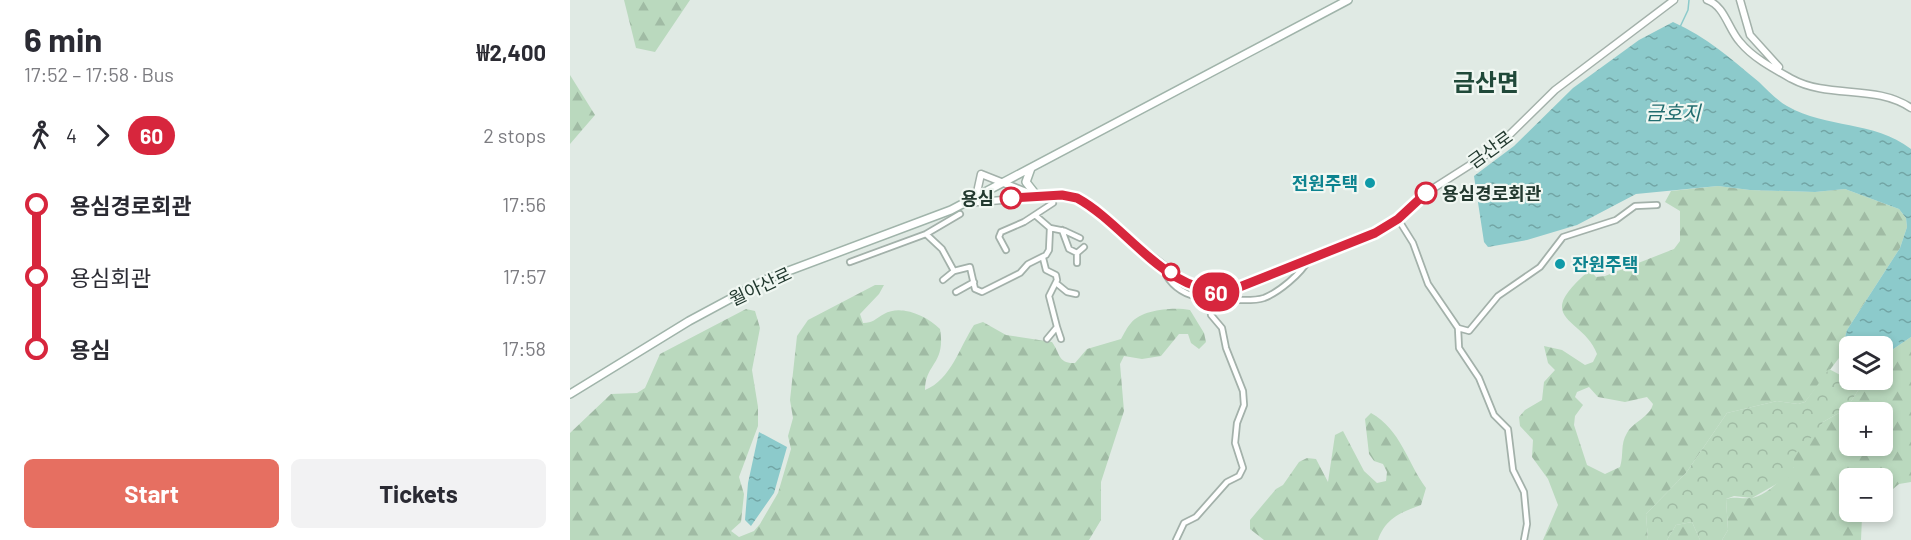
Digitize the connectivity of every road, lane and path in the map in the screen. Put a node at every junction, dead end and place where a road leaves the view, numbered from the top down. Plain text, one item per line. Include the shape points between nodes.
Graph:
1 (1348, 0) edge
2 (1674, 0) edge
3 (1707, 0) edge
4 (1740, 0) edge
5 (1795, 81) junction
6 (1911, 108) edge
7 (1031, 168) junction
8 (1002, 184) junction
9 (1037, 196) junction
10 (976, 197) junction
11 (1053, 203) dead end
12 (962, 204) junction
13 (1657, 205) dead end
14 (960, 214) dead end
15 (1035, 215) junction
16 (1398, 219) junction
17 (1050, 228) junction
18 (1062, 230) junction
19 (926, 234) junction
20 (1080, 238) dead end
21 (1084, 247) dead end
22 (1006, 250) dead end
23 (1077, 253) junction
24 (1043, 258) junction
25 (1309, 259) junction
26 (850, 262) dead end
27 (1077, 263) dead end
28 (1162, 265) junction
29 (954, 271) junction
30 (943, 280) dead end
31 (974, 282) junction
32 (1056, 283) junction
33 (956, 292) dead end
34 (1076, 294) dead end
35 (1210, 300) junction
36 (1057, 327) junction
37 (1458, 328) junction
38 (1047, 339) dead end
39 (1061, 339) dead end
40 (570, 394) edge
41 (1176, 540) edge
42 (1524, 540) edge

1 - 7 main road, 월아산로
2 - 16 street, 금산로 via 1555,90 1495,149 1426,193
3 - 5 street via 1715,3 1738,41 1752,55
4 - 5 street via 1750,35 1768,58
5 - 6 street via 1896,98
7 - 8 main road, 월아산로
7 - 9 main road via 1026,182
8 - 9 street
8 - 10 main road, 월아산로
8 - 10 street via 981,174
9 - 12 street, 금산로
9 - 28 street, 금산로 via 1062,195 1084,202
10 - 12 main road, 월아산로
11 - 15 street
12 - 40 main road, 월아산로 via 767,279 689,321
13 - 37 street via 1635,206 1616,220 1563,237 1540,267 1498,296 1469,331
14 - 19 street
15 - 17 street
15 - 22 street via 999,234
16 - 25 street, 금산로 via 1375,233
16 - 37 street via 1413,243 1428,284
17 - 18 street
17 - 24 street via 1049,250
18 - 20 street
18 - 23 street via 1069,249
19 - 26 street
19 - 29 street via 942,249
21 - 23 street
23 - 27 street
24 - 31 street via 982,292 977,291
24 - 32 street via 1046,270 1057,277
25 - 28 street, 금산로 via 1232,290 1214,292 1198,288
25 - 35 street via 1299,275 1263,298
28 - 35 street via 1180,291
29 - 30 street
29 - 31 street via 969,267
31 - 33 street
32 - 34 street
32 - 36 street via 1049,296
35 - 41 street via 1211,315 1222,328 1243,391 1244,405 1235,443 1244,468 1196,517 1184,523
36 - 38 street
36 - 39 street
37 - 42 street via 1459,348 1479,378 1494,415 1508,429 1513,470 1524,492

